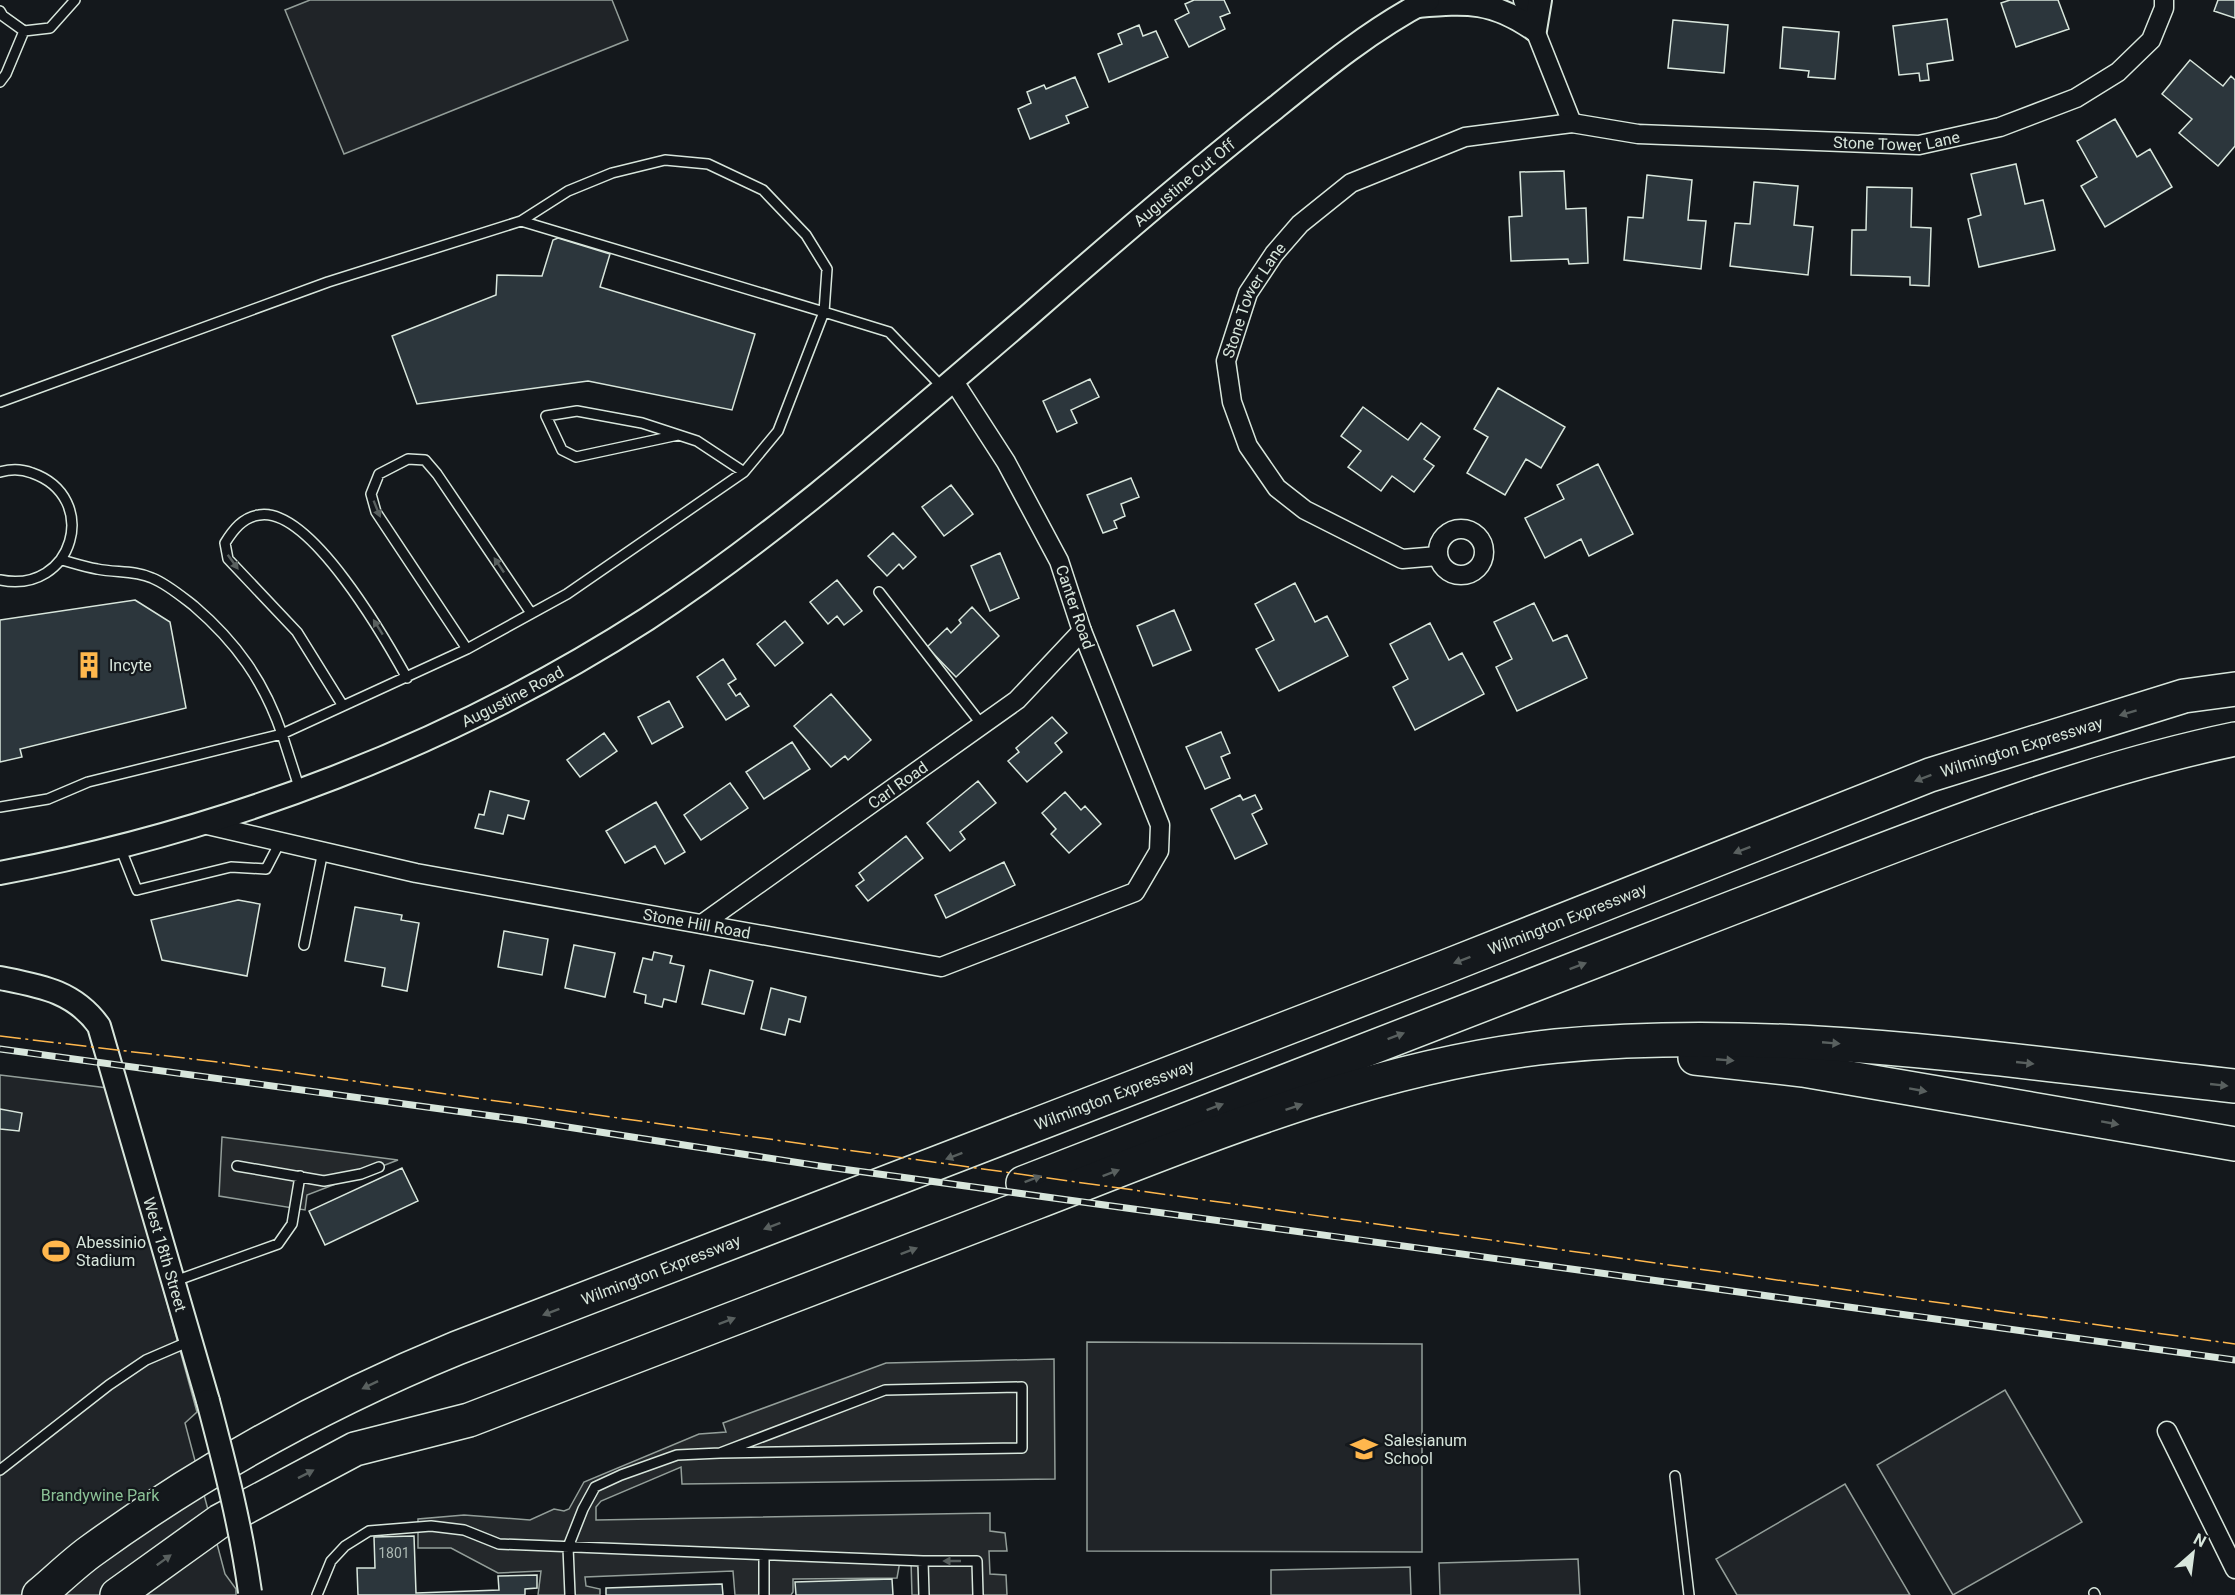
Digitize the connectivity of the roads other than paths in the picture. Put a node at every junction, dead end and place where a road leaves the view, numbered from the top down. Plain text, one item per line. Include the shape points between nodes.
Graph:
1 (75, 0) edge
2 (1523, 0) edge
3 (1540, 0) edge
4 (2164, 0) edge
5 (1422, 2) edge
6 (0, 11) edge
7 (1535, 30) junction
8 (24, 31) junction
9 (0, 82) edge
10 (1572, 123) junction
11 (521, 221) junction
12 (824, 312) junction
13 (948, 384) junction
14 (0, 402) edge
15 (678, 435) junction
16 (0, 472) edge
17 (744, 472) junction
18 (1438, 556) dead end
19 (62, 560) junction
20 (0, 580) edge
21 (879, 592) dead end
22 (531, 614) junction
23 (1082, 631) junction
24 (467, 649) junction
25 (407, 678) junction
26 (2235, 681) edge
27 (2235, 689) edge
28 (2184, 696) junction
29 (344, 706) junction
30 (982, 724) junction
31 (282, 734) junction
32 (2235, 739) edge
33 (300, 790) junction
34 (0, 807) edge
35 (203, 824) junction
36 (280, 842) junction
37 (120, 847) junction
38 (323, 851) junction
39 (1159, 851) joint
40 (0, 873) edge
41 (702, 924) junction
42 (304, 945) dead end
43 (0, 978) edge
44 (1478, 1059) junction
45 (2235, 1086) edge
46 (2235, 1144) edge
47 (237, 1166) dead end
48 (379, 1167) dead end
49 (300, 1176) junction
50 (174, 1281) junction
51 (192, 1340) junction
52 (2167, 1431) dead end
53 (355, 1449) junction
54 (720, 1453) junction
55 (0, 1470) edge
56 (1675, 1476) dead end
57 (568, 1547) junction
58 (764, 1555) junction
59 (923, 1561) junction
60 (2235, 1569) edge
61 (250, 1593) edge
62 (39, 1595) edge
63 (117, 1595) edge
64 (317, 1595) edge
65 (570, 1595) edge
66 (764, 1595) edge
67 (924, 1595) edge
68 (978, 1595) edge
69 (1689, 1595) edge

1 - 8 lane via 50,28
2 - 7 street
3 - 7 street
4 - 10 street, Stone Tower Lane via 2151,40 2118,72 2076,98 2000,127 1919,145 1638,134
5 - 7 street via 1481,3 1512,13
5 - 13 street, Augustine Cut Off via 1331,63 1249,128
6 - 8 lane
7 - 10 street
8 - 9 lane
10 - 18 street, Stone Tower Lane via 1466,137 1351,183 1300,224 1274,254 1248,293 1226,360 1232,402 1248,446 1277,488 1305,510 1402,559
11 - 12 lane
11 - 12 lane via 567,190 612,173 665,160 708,164 763,190 806,236 827,269
11 - 14 lane via 328,282
12 - 13 lane via 889,332
12 - 17 lane via 778,431
13 - 23 street, Canter Road via 1006,462 1059,561
13 - 33 street, Augustine Road via 837,480 646,619 498,705
15 - 15 lane via 642,423 577,411 546,416 562,450 576,457
15 - 17 lane via 697,441
16 - 19 lane via 24,470 43,476 58,488 73,523
17 - 22 lane via 567,594
19 - 20 lane via 31,581
19 - 31 lane via 152,578 178,593 219,628 250,665 270,700
21 - 30 lane
22 - 24 lane
22 -> 24 lane via 425,460 408,459 379,474 371,494 376,512
23 - 30 street, Carl Road via 1017,699
23 - 39 street, Canter Road via 1160,825
24 - 25 lane
25 - 29 lane
25 -> 29 lane via 377,624 340,572 299,529 260,514 236,526 225,543 228,559 297,632
26 - 28 highway
27 - 28 highway, Wilmington Expressway
28 -> 62 highway, Wilmington Expressway via 1930,775 426,1361 376,1382 265,1440 90,1551
29 - 31 lane
30 - 41 street, Carl Road
31 - 33 lane
31 - 34 lane via 88,782 48,800
53 -> 32 highway via 464,1401 1468,1008 1946,826 2120,769
33 - 35 street, Augustine Road
35 - 36 street, Stone Hill Road
35 - 37 street, Augustine Road
36 - 37 lane via 266,869 231,867 137,890
36 - 38 street, Stone Hill Road
37 - 40 street, Augustine Road
38 - 41 street, Stone Hill Road via 416,873
38 - 42 lane
39 - 41 street, Stone Hill Road via 1135,892 941,967
43 - 50 street, West 18th Street via 63,993 89,1012 99,1026
44 -> 45 highway via 1552,1047 1627,1041 1773,1039
44 -> 46 highway via 1676,1056 1737,1061
53 -> 44 highway via 469,1420 1135,1164 1299,1105
47 - 49 lane
48 - 49 lane via 324,1181
49 - 50 lane via 292,1224 278,1244
50 - 51 street, West 18th Street
51 - 55 lane via 146,1360 109,1385
51 - 61 street, West 18th Street, bridge via 241,1532
52 - 60 street
63 -> 53 highway via 187,1543 258,1499
54 - 54 lane via 885,1390 1023,1387 1022,1448
54 - 57 lane via 677,1455 595,1487
56 - 69 lane
57 - 58 lane
57 - 64 lane via 499,1544 464,1530 431,1526 369,1531 345,1546 331,1561
57 - 65 lane
58 - 59 lane
58 - 66 lane
59 - 67 lane
68 -> 59 lane via 977,1561

